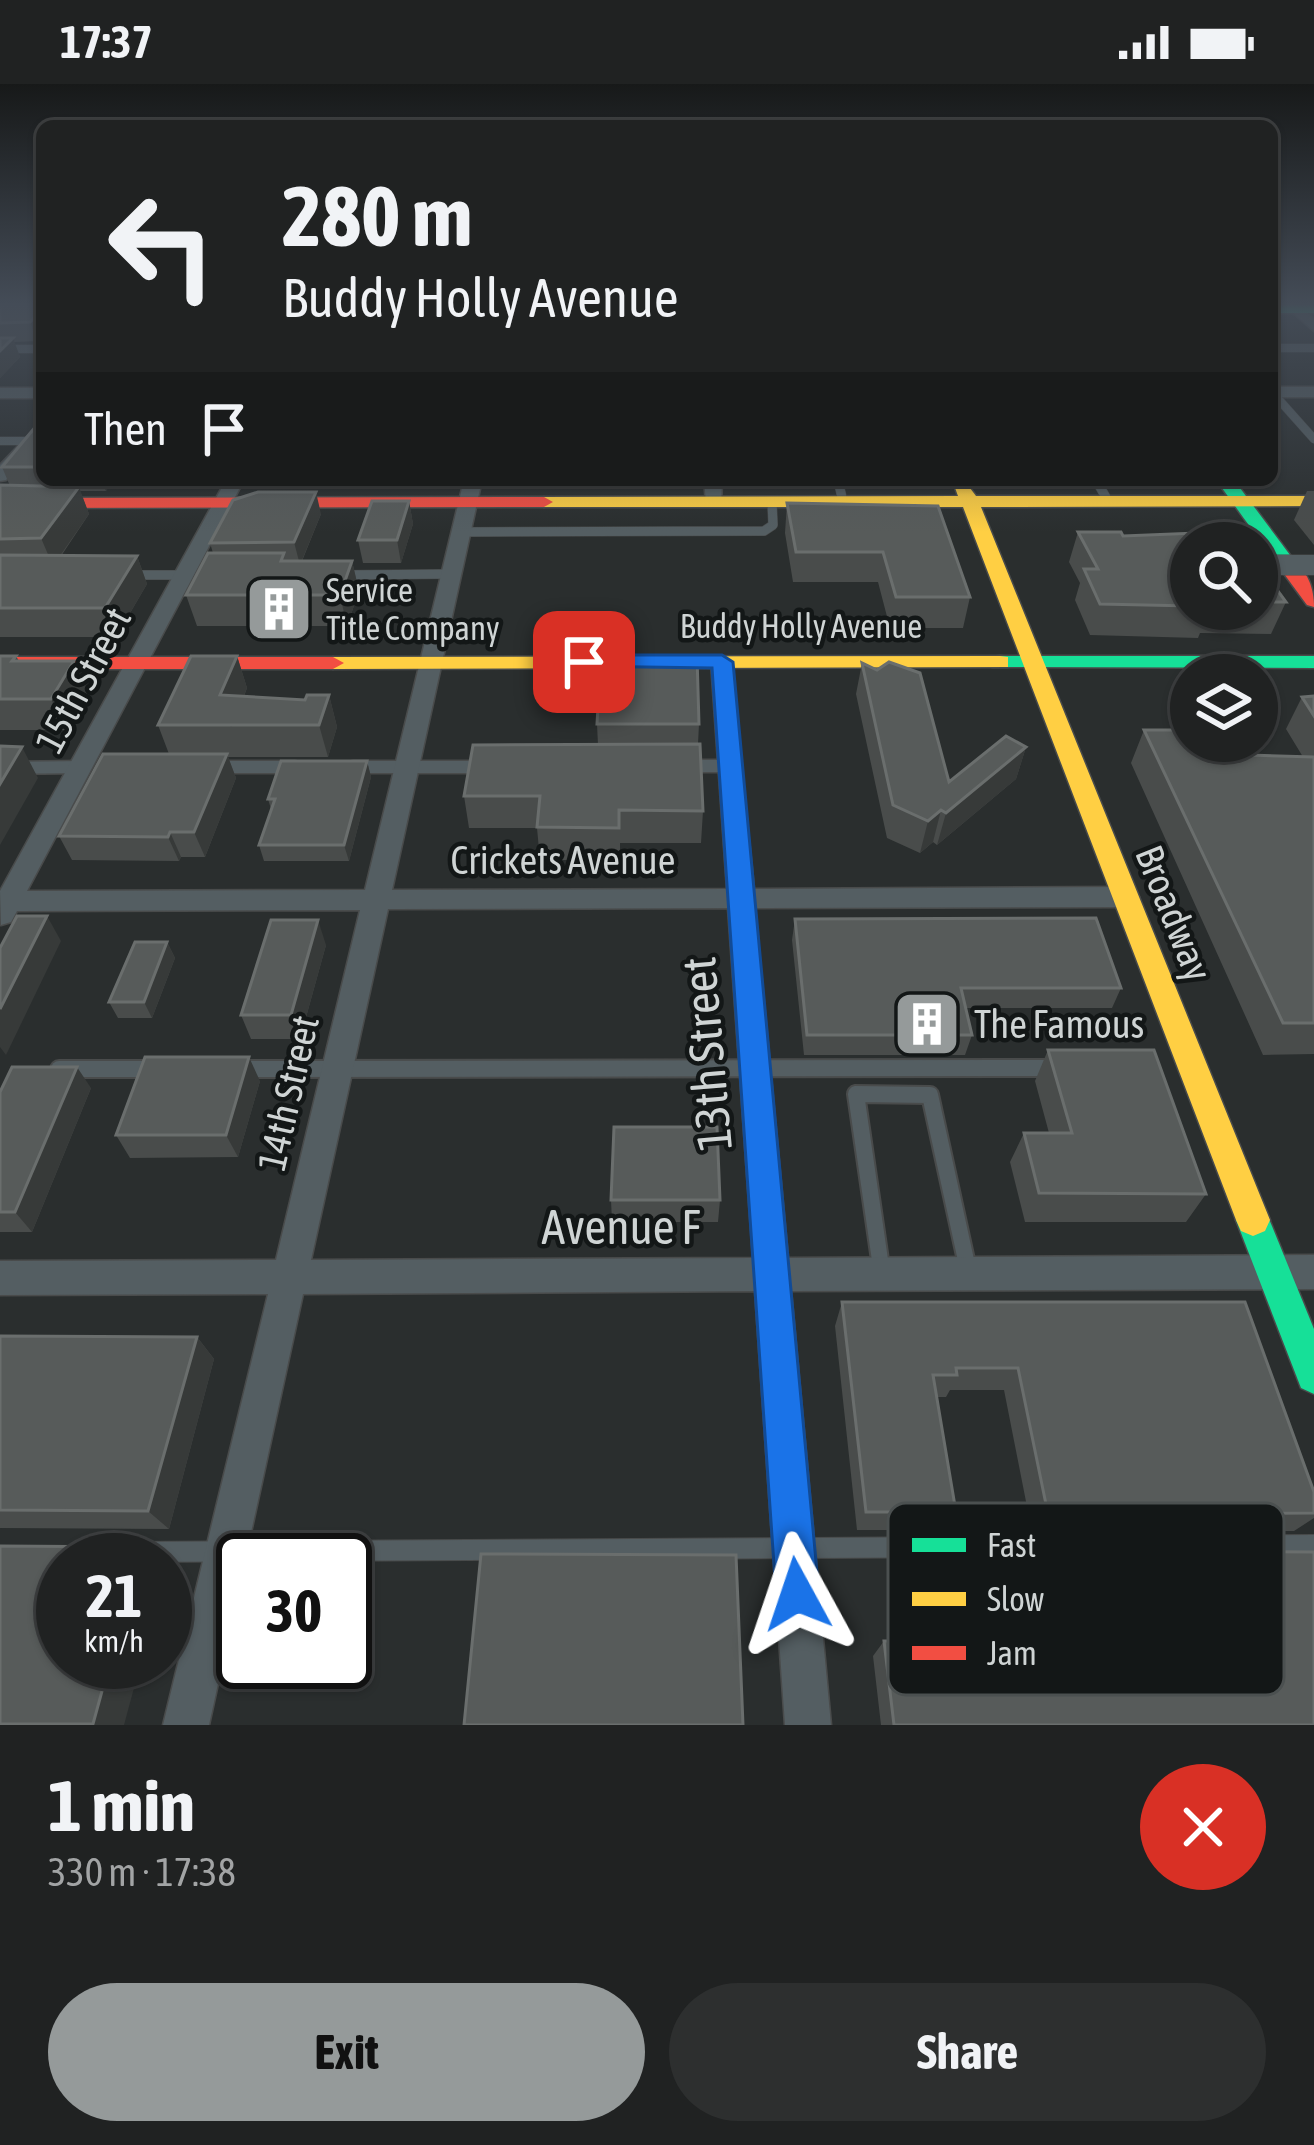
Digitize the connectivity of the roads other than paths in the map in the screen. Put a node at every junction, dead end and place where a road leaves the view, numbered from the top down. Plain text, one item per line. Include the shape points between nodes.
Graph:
1 (1278, 392) edge
2 (1314, 392) edge
3 (0, 393) edge
4 (36, 393) edge
5 (1278, 399) edge
6 (1314, 440) edge
7 (0, 441) edge
8 (35, 441) edge
9 (0, 476) edge
10 (229, 491) edge
11 (470, 491) edge
12 (714, 491) edge
13 (841, 491) edge
14 (965, 491) edge
15 (1102, 491) edge
16 (1233, 491) edge
17 (1314, 501) edge
18 (0, 502) edge
19 (772, 502) junction
20 (460, 532) junction
21 (1296, 565) edge
22 (329, 574) edge
23 (451, 574) junction
24 (111, 575) edge
25 (190, 575) junction
26 (1314, 601) edge
27 (431, 662) junction
28 (722, 662) junction
29 (1033, 662) junction
30 (1314, 662) edge
31 (0, 663) edge
32 (136, 663) junction
33 (514, 766) edge
34 (656, 766) edge
35 (730, 766) junction
36 (88, 767) junction
37 (206, 767) edge
38 (302, 767) edge
39 (326, 767) edge
40 (406, 767) junction
41 (0, 768) edge
42 (1126, 897) junction
43 (741, 898) junction
44 (376, 900) junction
45 (3, 906) edge
46 (755, 1067) junction
47 (1076, 1068) edge
48 (46, 1069) edge
49 (182, 1069) edge
50 (228, 1069) edge
51 (337, 1070) junction
52 (1274, 1272) junction
53 (1314, 1272) edge
54 (771, 1273) junction
55 (882, 1274) junction
56 (968, 1274) junction
57 (290, 1275) junction
58 (0, 1278) edge
59 (1314, 1375) edge
60 (230, 1533) edge
61 (1284, 1545) edge
62 (1314, 1545) edge
63 (888, 1549) edge
64 (794, 1550) junction
65 (372, 1551) edge
66 (216, 1595) edge
67 (186, 1725) edge
68 (808, 1725) edge

1 - 2 street
3 - 4 street
5 - 6 lane
7 - 8 lane
8 - 9 street
10 - 11 main road
10 - 18 main road
10 - 25 street, 15th Street
11 - 12 main road
11 - 20 street, 14th Street
12 - 19 main road
13 - 14 main road
13 - 19 main road
14 - 15 main road
14 - 29 main road, Broadway
15 - 16 main road
16 - 17 main road
16 - 21 main road
19 - 20 lane via 773,525 764,531
20 - 23 street, 14th Street
21 - 26 main road
22 - 23 lane
23 - 27 street, 14th Street
24 - 25 lane
25 - 32 street, 15th Street
27 - 28 main road, Buddy Holly Avenue
27 - 32 main road, Buddy Holly Avenue
27 - 40 street, 14th Street
28 - 29 main road, Buddy Holly Avenue
28 - 35 street, 13th Street
29 - 30 main road, Buddy Holly Avenue
29 - 42 main road, Broadway
31 - 32 main road, Buddy Holly Avenue
32 - 36 street, 15th Street
33 - 40 lane
34 - 35 lane
35 - 43 street, 13th Street
36 - 41 lane
36 - 45 street, 15th Street
37 - 38 lane
39 - 40 lane
40 - 44 street, 14th Street
42 - 43 street, Crickets Avenue
42 - 52 main road, Broadway via 1181,1068
43 - 44 street, Crickets Avenue
43 - 46 street, 13th Street
44 - 45 street, Crickets Avenue
44 - 51 street, 14th Street
46 - 47 lane
46 - 51 lane
46 - 54 street, 13th Street
48 - 49 lane
50 - 51 lane
51 - 57 street, 14th Street
52 - 53 street, Avenue F
52 - 56 street, Avenue F
52 - 59 main road, Broadway
54 - 55 street, Avenue F
54 - 57 street, Avenue F
54 - 64 street, 13th Street
55 - 56 street, Avenue F
55 - 56 lane via 856,1094 930,1095
57 - 58 street, Avenue F
57 - 60 street, 14th Street
61 - 62 lane
63 - 64 lane
64 - 65 lane
64 - 68 street, 13th Street
66 - 67 street, 14th Street

